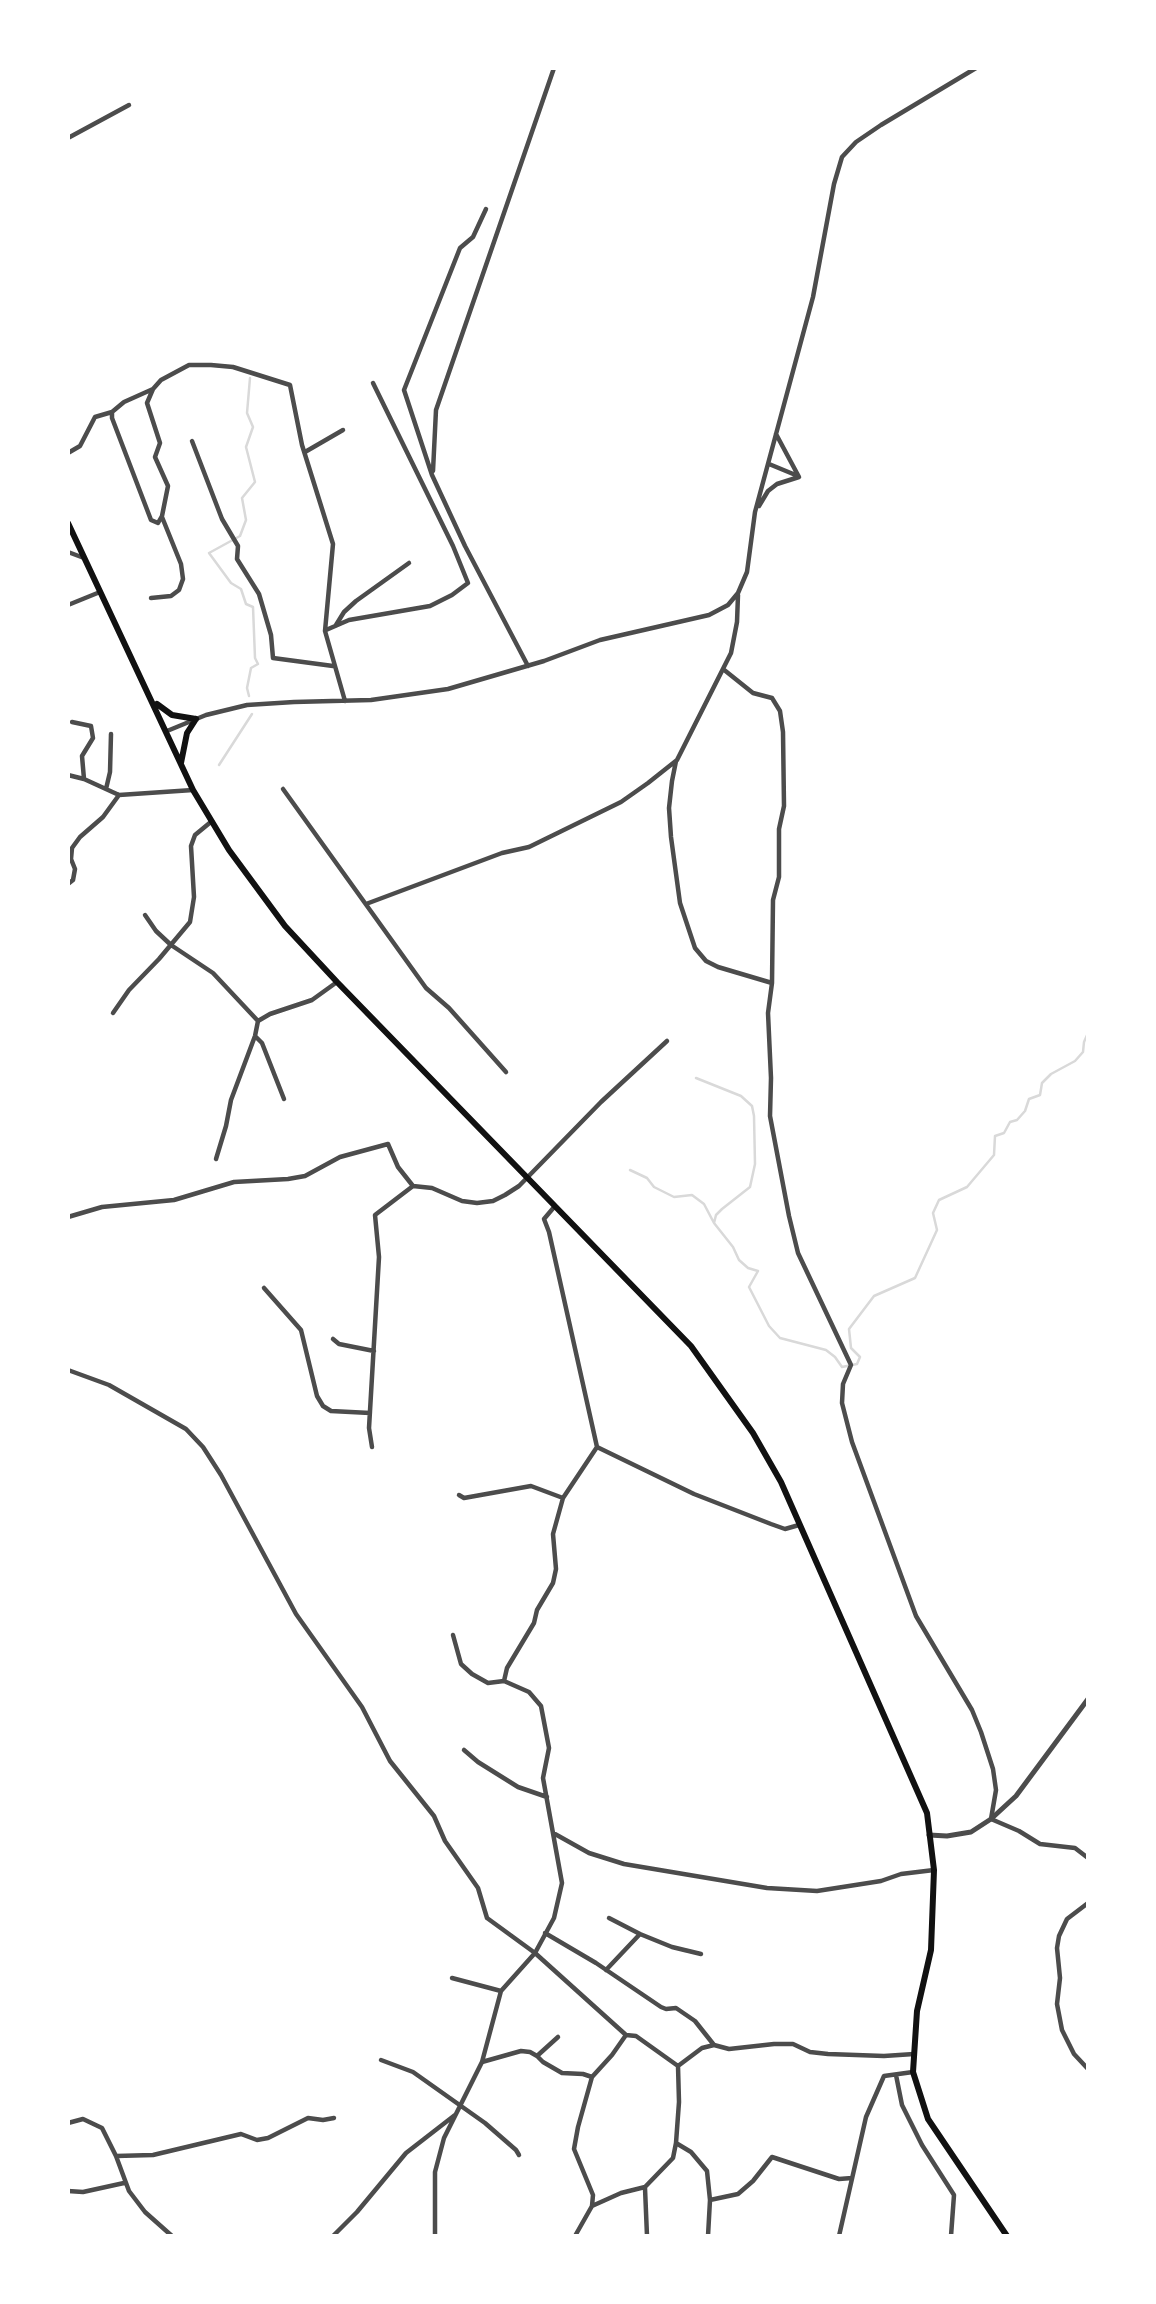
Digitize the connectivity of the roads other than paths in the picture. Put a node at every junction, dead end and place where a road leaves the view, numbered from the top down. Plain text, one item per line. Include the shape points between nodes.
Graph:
1 (554, 68) edge
2 (976, 68) edge
3 (129, 106) dead end
4 (68, 138) edge
5 (486, 209) dead end
6 (373, 383) dead end
7 (153, 389) junction
8 (112, 412) junction
9 (343, 430) dead end
10 (776, 434) junction
11 (192, 441) dead end
12 (68, 453) edge
13 (304, 453) junction
14 (769, 464) junction
15 (432, 475) junction
16 (799, 477) junction
17 (755, 512) junction
18 (162, 516) junction
19 (68, 523) edge
20 (68, 552) edge
21 (87, 560) junction
22 (409, 563) dead end
23 (101, 592) junction
24 (738, 593) junction
25 (150, 598) dead end
26 (68, 605) edge
27 (335, 626) junction
28 (325, 631) junction
29 (333, 666) junction
30 (528, 666) junction
31 (723, 669) junction
32 (153, 701) junction
33 (345, 701) junction
34 (196, 719) junction
35 (72, 722) dead end
36 (167, 731) junction
37 (111, 734) dead end
38 (677, 760) junction
39 (181, 763) junction
40 (68, 775) edge
41 (84, 779) junction
42 (106, 789) junction
43 (284, 789) dead end
44 (193, 790) junction
45 (119, 795) junction
46 (212, 821) junction
47 (68, 884) edge
48 (366, 904) junction
49 (145, 915) dead end
50 (171, 945) junction
51 (337, 982) junction
52 (772, 983) junction
53 (113, 1013) dead end
54 (258, 1021) junction
55 (255, 1036) junction
56 (667, 1041) dead end
57 (506, 1072) dead end
58 (284, 1099) dead end
59 (216, 1159) dead end
60 (526, 1178) junction
61 (413, 1186) junction
62 (555, 1206) junction
63 (68, 1217) edge
64 (264, 1288) dead end
65 (333, 1339) dead end
66 (374, 1351) junction
67 (68, 1370) edge
68 (370, 1413) junction
69 (372, 1447) dead end
70 (597, 1447) junction
71 (458, 1495) dead end
72 (564, 1498) junction
73 (799, 1525) junction
74 (453, 1635) dead end
75 (504, 1681) junction
76 (1088, 1699) edge
77 (464, 1750) dead end
78 (547, 1797) junction
79 (990, 1819) junction
80 (554, 1834) junction
81 (929, 1835) junction
82 (1088, 1858) edge
83 (934, 1870) junction
84 (1088, 1903) edge
85 (609, 1918) dead end
86 (545, 1933) junction
87 (640, 1934) junction
88 (535, 1953) junction
89 (701, 1954) dead end
90 (606, 1970) junction
91 (452, 1978) dead end
92 (501, 1991) junction
93 (626, 2035) junction
94 (558, 2037) dead end
95 (714, 2045) junction
96 (914, 2054) junction
97 (537, 2056) junction
98 (381, 2060) dead end
99 (482, 2062) junction
100 (678, 2066) junction
101 (1088, 2069) edge
102 (913, 2072) junction
103 (896, 2076) junction
104 (592, 2077) junction
105 (461, 2105) junction
106 (456, 2115) junction
107 (334, 2118) dead end
108 (69, 2124) edge
109 (676, 2143) junction
110 (519, 2155) dead end
111 (116, 2156) junction
112 (852, 2178) junction
113 (124, 2183) junction
114 (645, 2187) junction
115 (68, 2191) edge
116 (710, 2200) junction
117 (593, 2206) junction
118 (172, 2236) edge
119 (333, 2236) edge
120 (435, 2236) edge
121 (575, 2236) edge
122 (647, 2236) edge
123 (708, 2236) edge
124 (839, 2236) edge
125 (951, 2236) edge
126 (1007, 2236) edge

1 - 15 street via 436,410
2 - 10 street via 881,125 842,157 813,298
3 - 4 street
5 - 15 street via 473,237 460,248 404,390
6 - 27 street via 468,583 430,606
7 - 8 street
7 - 13 street via 189,365 233,367 290,385
7 - 18 street via 147,403 160,443 155,457 167,486
8 - 12 street via 95,417 80,446
8 - 18 street via 150,520 158,523
9 - 13 street
10 - 14 street
10 - 16 street
11 - 29 street via 222,519 238,545 237,559 259,594 273,658
13 - 28 street via 333,544
14 - 16 street
14 - 17 street
15 - 30 street
16 - 17 street via 768,491
17 - 24 street via 747,572
18 - 25 street via 183,579 171,596
19 - 21 main road
20 - 21 street
21 - 23 main road
22 - 27 street via 356,601
23 - 26 street
23 - 32 main road
24 - 30 street via 728,605 709,615 600,640
24 - 31 street via 731,653
27 - 28 street
28 - 29 street
29 - 33 street
30 - 33 street via 448,689
31 - 38 street
31 - 52 street via 753,693 772,698 780,711 783,806
32 - 34 main road via 172,715
32 - 36 main road
33 - 34 street via 247,705
34 - 36 street
34 - 39 main road via 187,733
35 - 41 street via 91,726 93,738 82,756
36 - 39 main road
37 - 42 street
38 - 48 street via 621,802 529,847
38 - 52 street via 671,781 671,837 680,903 695,948 718,967
39 - 44 main road
40 - 41 street
41 - 42 street
42 - 45 street
43 - 48 street
44 - 45 street
44 - 46 main road
45 - 47 street via 72,848 75,869
46 - 50 street via 195,835 191,846 194,897 190,922
46 - 51 main road via 285,926
48 - 57 street via 426,988
49 - 50 street
50 - 53 street
50 - 54 street via 213,973
51 - 54 street via 312,1000
51 - 60 main road
52 - 79 street via 769,1116 789,1216 799,1253 851,1365 843,1384 842,1404 890,1547 916,1616 981,1732 996,1790
54 - 55 street
55 - 58 street
55 - 59 street via 231,1100
56 - 60 street
60 - 61 street via 505,1195 477,1203
60 - 62 main road
61 - 63 street via 388,1144 340,1157 305,1176 234,1182 174,1200 103,1207
61 - 66 street via 375,1215 379,1257
62 - 70 street via 544,1219
62 - 73 main road via 691,1346 753,1433
64 - 68 street via 301,1330 323,1406 331,1411
65 - 66 street
66 - 68 street
67 - 88 street via 109,1385 186,1429 203,1447 301,1621 478,1888 486,1918
68 - 69 street
70 - 72 street
70 - 73 street via 758,1519 785,1528
71 - 72 street via 464,1498 531,1486
72 - 75 street via 553,1534 553,1583
73 - 81 main road via 927,1813
74 - 75 street via 461,1664 472,1674 488,1683
75 - 78 street via 529,1692 541,1706 549,1748 542,1777
76 - 79 street via 1016,1796
77 - 78 street via 518,1787
78 - 80 street
79 - 81 street via 971,1832
79 - 82 street via 1041,1844 1075,1848
80 - 83 street via 589,1853 624,1864 767,1888 817,1891
80 - 86 street via 562,1883 554,1918
81 - 83 main road
83 - 96 main road via 932,1950 917,2011
84 - 101 street via 1067,1919 1056,1948 1060,1979 1056,2004 1062,2030
85 - 87 street
86 - 88 street
86 - 90 street
87 - 89 street
87 - 90 street
88 - 92 street
88 - 93 street
90 - 95 street via 661,2007 676,2008 695,2021
91 - 92 street
92 - 99 street
93 - 100 street via 643,2040
93 - 104 street
94 - 97 street
95 - 96 street via 729,2049 793,2044 828,2054
95 - 100 street
96 - 102 main road
97 - 99 street via 521,2051
97 - 104 street via 562,2073
98 - 105 street via 413,2072
99 - 105 street
100 - 109 street
102 - 103 street
102 - 126 main road via 928,2119
103 - 112 street via 884,2076 866,2117
103 - 125 street via 902,2105 954,2195
104 - 117 street via 574,2150 593,2195
105 - 106 street
105 - 110 street
106 - 119 street via 406,2153
106 - 120 street via 436,2161
107 - 111 street via 308,2118 257,2140 241,2134 153,2155
108 - 111 street via 83,2119 102,2128
109 - 114 street via 673,2158
109 - 116 street via 708,2171
111 - 113 street
112 - 116 street via 839,2179 772,2157 738,2194
112 - 124 street
113 - 115 street
113 - 118 street
114 - 117 street
114 - 122 street
116 - 123 street
117 - 121 street

